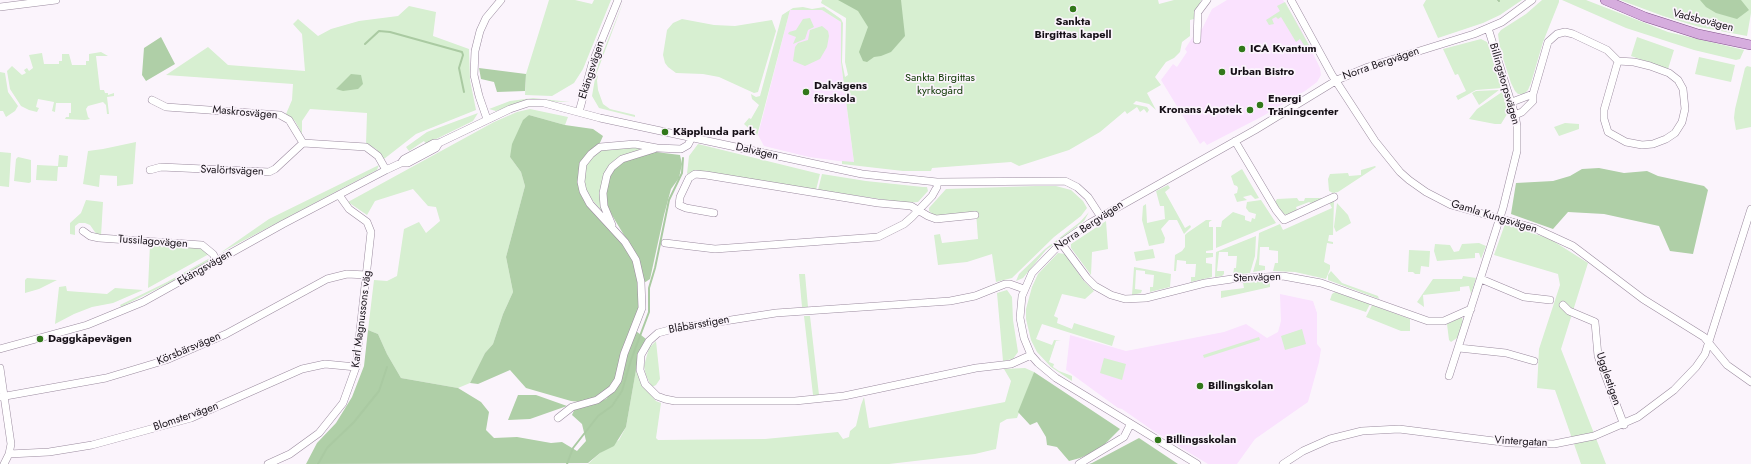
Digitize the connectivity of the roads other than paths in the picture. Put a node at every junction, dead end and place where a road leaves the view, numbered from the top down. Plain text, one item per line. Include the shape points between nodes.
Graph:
1 (56, 0) edge
2 (500, 0) edge
3 (618, 0) edge
4 (1207, 0) edge
5 (1291, 0) edge
6 (1532, 0) edge
7 (1605, 0) edge
8 (0, 7) edge
9 (1488, 28) junction
10 (1197, 40) dead end
11 (1748, 44) edge
12 (1618, 61) junction
13 (1337, 80) junction
14 (1533, 94) junction
15 (152, 100) dead end
16 (1512, 102) junction
17 (579, 112) junction
18 (1515, 115) junction
19 (487, 119) junction
20 (692, 137) junction
21 (1235, 141) junction
22 (303, 143) junction
23 (657, 148) junction
24 (150, 170) dead end
25 (386, 170) junction
26 (937, 182) junction
27 (339, 195) junction
28 (1334, 197) dead end
29 (1751, 209) edge
30 (919, 210) junction
31 (714, 213) dead end
32 (975, 215) dead end
33 (1101, 216) junction
34 (1499, 218) junction
35 (612, 227) junction
36 (83, 231) dead end
37 (665, 243) dead end
38 (1061, 243) junction
39 (218, 261) junction
40 (368, 275) junction
41 (1481, 279) junction
42 (1024, 289) junction
43 (1550, 300) dead end
44 (1563, 305) dead end
45 (1471, 309) junction
46 (1709, 343) junction
47 (1459, 348) junction
48 (0, 349) edge
49 (1031, 355) junction
50 (1534, 361) dead end
51 (356, 367) junction
52 (0, 368) edge
53 (1449, 376) dead end
54 (1751, 382) edge
55 (3, 397) edge
56 (558, 418) dead end
57 (1130, 425) junction
58 (1624, 425) junction
59 (9, 454) junction
60 (4, 464) edge
61 (268, 464) edge
62 (1079, 464) edge
63 (1197, 464) edge
64 (1283, 464) edge

1 - 8 street
2 - 19 street via 486,18 475,51 474,75
3 - 17 street, Ekängsvägen via 592,64
4 - 10 street via 1198,12
5 - 13 street, Gamla Kungsvägen
6 - 9 street, Norra Bergvägen via 1502,22
7 - 11 main road, Vadsbovägen via 1645,18 1698,34
9 - 13 street, Norra Bergvägen via 1368,67
9 - 16 street, Billingstorpsvägen
12 - 12 street via 1604,110 1608,132 1626,142 1642,145 1653,144 1675,133 1684,113 1685,97 1681,84 1674,76 1660,69 1634,62
12 - 14 street via 1607,50 1574,34 1557,34 1546,46
13 - 21 street, Norra Bergvägen
13 - 34 street, Gamla Kungsvägen via 1380,148 1409,180 1451,205
14 - 16 street
14 - 18 street via 1530,106
15 - 22 street, Maskrosvägen via 166,107 280,115 289,120
16 - 18 street, Billingstorpsvägen
17 - 19 street, Ekängsvägen via 536,103 520,105
17 - 20 street, Dalvägen
18 - 34 street, Billingstorpsvägen via 1517,151
19 - 25 street, Ekängsvägen via 436,148
20 - 23 street via 685,148
20 - 26 street, Dalvägen via 854,173
21 - 28 street via 1284,220
21 - 33 street, Norra Bergvägen
22 - 24 street, Svalörtsvägen via 269,172 161,167
22 - 25 street via 366,147 378,156
23 - 35 street via 622,159 607,175 603,193 604,206
23 - 35 street via 635,144 614,145 600,147 586,158 581,172 583,191 594,210
25 - 27 street, Ekängsvägen
26 - 30 street via 932,196
26 - 33 street, Dalvägen via 1065,181 1077,186
27 - 39 street, Ekängsvägen
27 - 40 street, Karl Magnussons väg via 349,209 364,218 369,226 371,239
29 - 46 street, Vintergatan
30 - 31 street via 911,206 706,175 696,174 689,178 679,205
30 - 32 street via 936,219
30 - 37 street via 904,224 885,235 871,238 715,249
33 - 38 street, Norra Bergvägen
34 - 41 street, Billingstorpsvägen
34 - 46 street, Gamla Kungsvägen via 1534,228 1573,246 1643,299 1704,337
35 - 56 street via 636,260 641,282 642,308 624,354 618,380 612,389 596,400 572,407
36 - 39 street, Tussilagovägen via 99,238 202,245
38 - 42 street, Norra Bergvägen via 1038,265
38 - 45 street, Stenvägen via 1095,286 1125,299 1146,298 1217,281 1283,276 1321,283 1428,321 1444,320
39 - 48 street, Ekängsvägen via 117,314
40 - 51 street, Karl Magnussons väg
40 - 55 street, Körsbärsvägen via 353,273 327,278 226,334 166,360 106,378
41 - 43 street via 1524,297
41 - 45 street, Billingstorpsvägen
42 - 49 street, Norra Bergvägen via 1020,318
42 - 49 street, Blåbärsstigen via 1005,284 975,296 950,301 776,313 673,329 658,333 649,341 641,355 640,370 645,384 657,396 665,399 793,401 844,396 976,368 1011,364
44 - 58 street, Ugglestigen via 1569,311 1595,322 1598,356
45 - 47 street, Billingstorpsvägen
46 - 54 street, Gamla Kungsvägen via 1727,364
46 - 58 street, Vintergatan via 1696,367 1674,390
47 - 50 street via 1506,352
47 - 53 street, Billingstorpsvägen
49 - 57 street, Norra Bergvägen via 1056,378
51 - 59 street, Blomstervägen via 325,364 302,369 191,418 92,446
51 - 61 street, Karl Magnussons väg via 343,403 319,433 290,454
52 - 55 street
55 - 59 street via 11,444
57 - 62 street via 1124,437
57 - 63 street, Norra Bergvägen via 1140,428
58 - 64 street, Vintergatan via 1580,440 1535,445 1399,429 1362,431 1330,439
59 - 60 street

